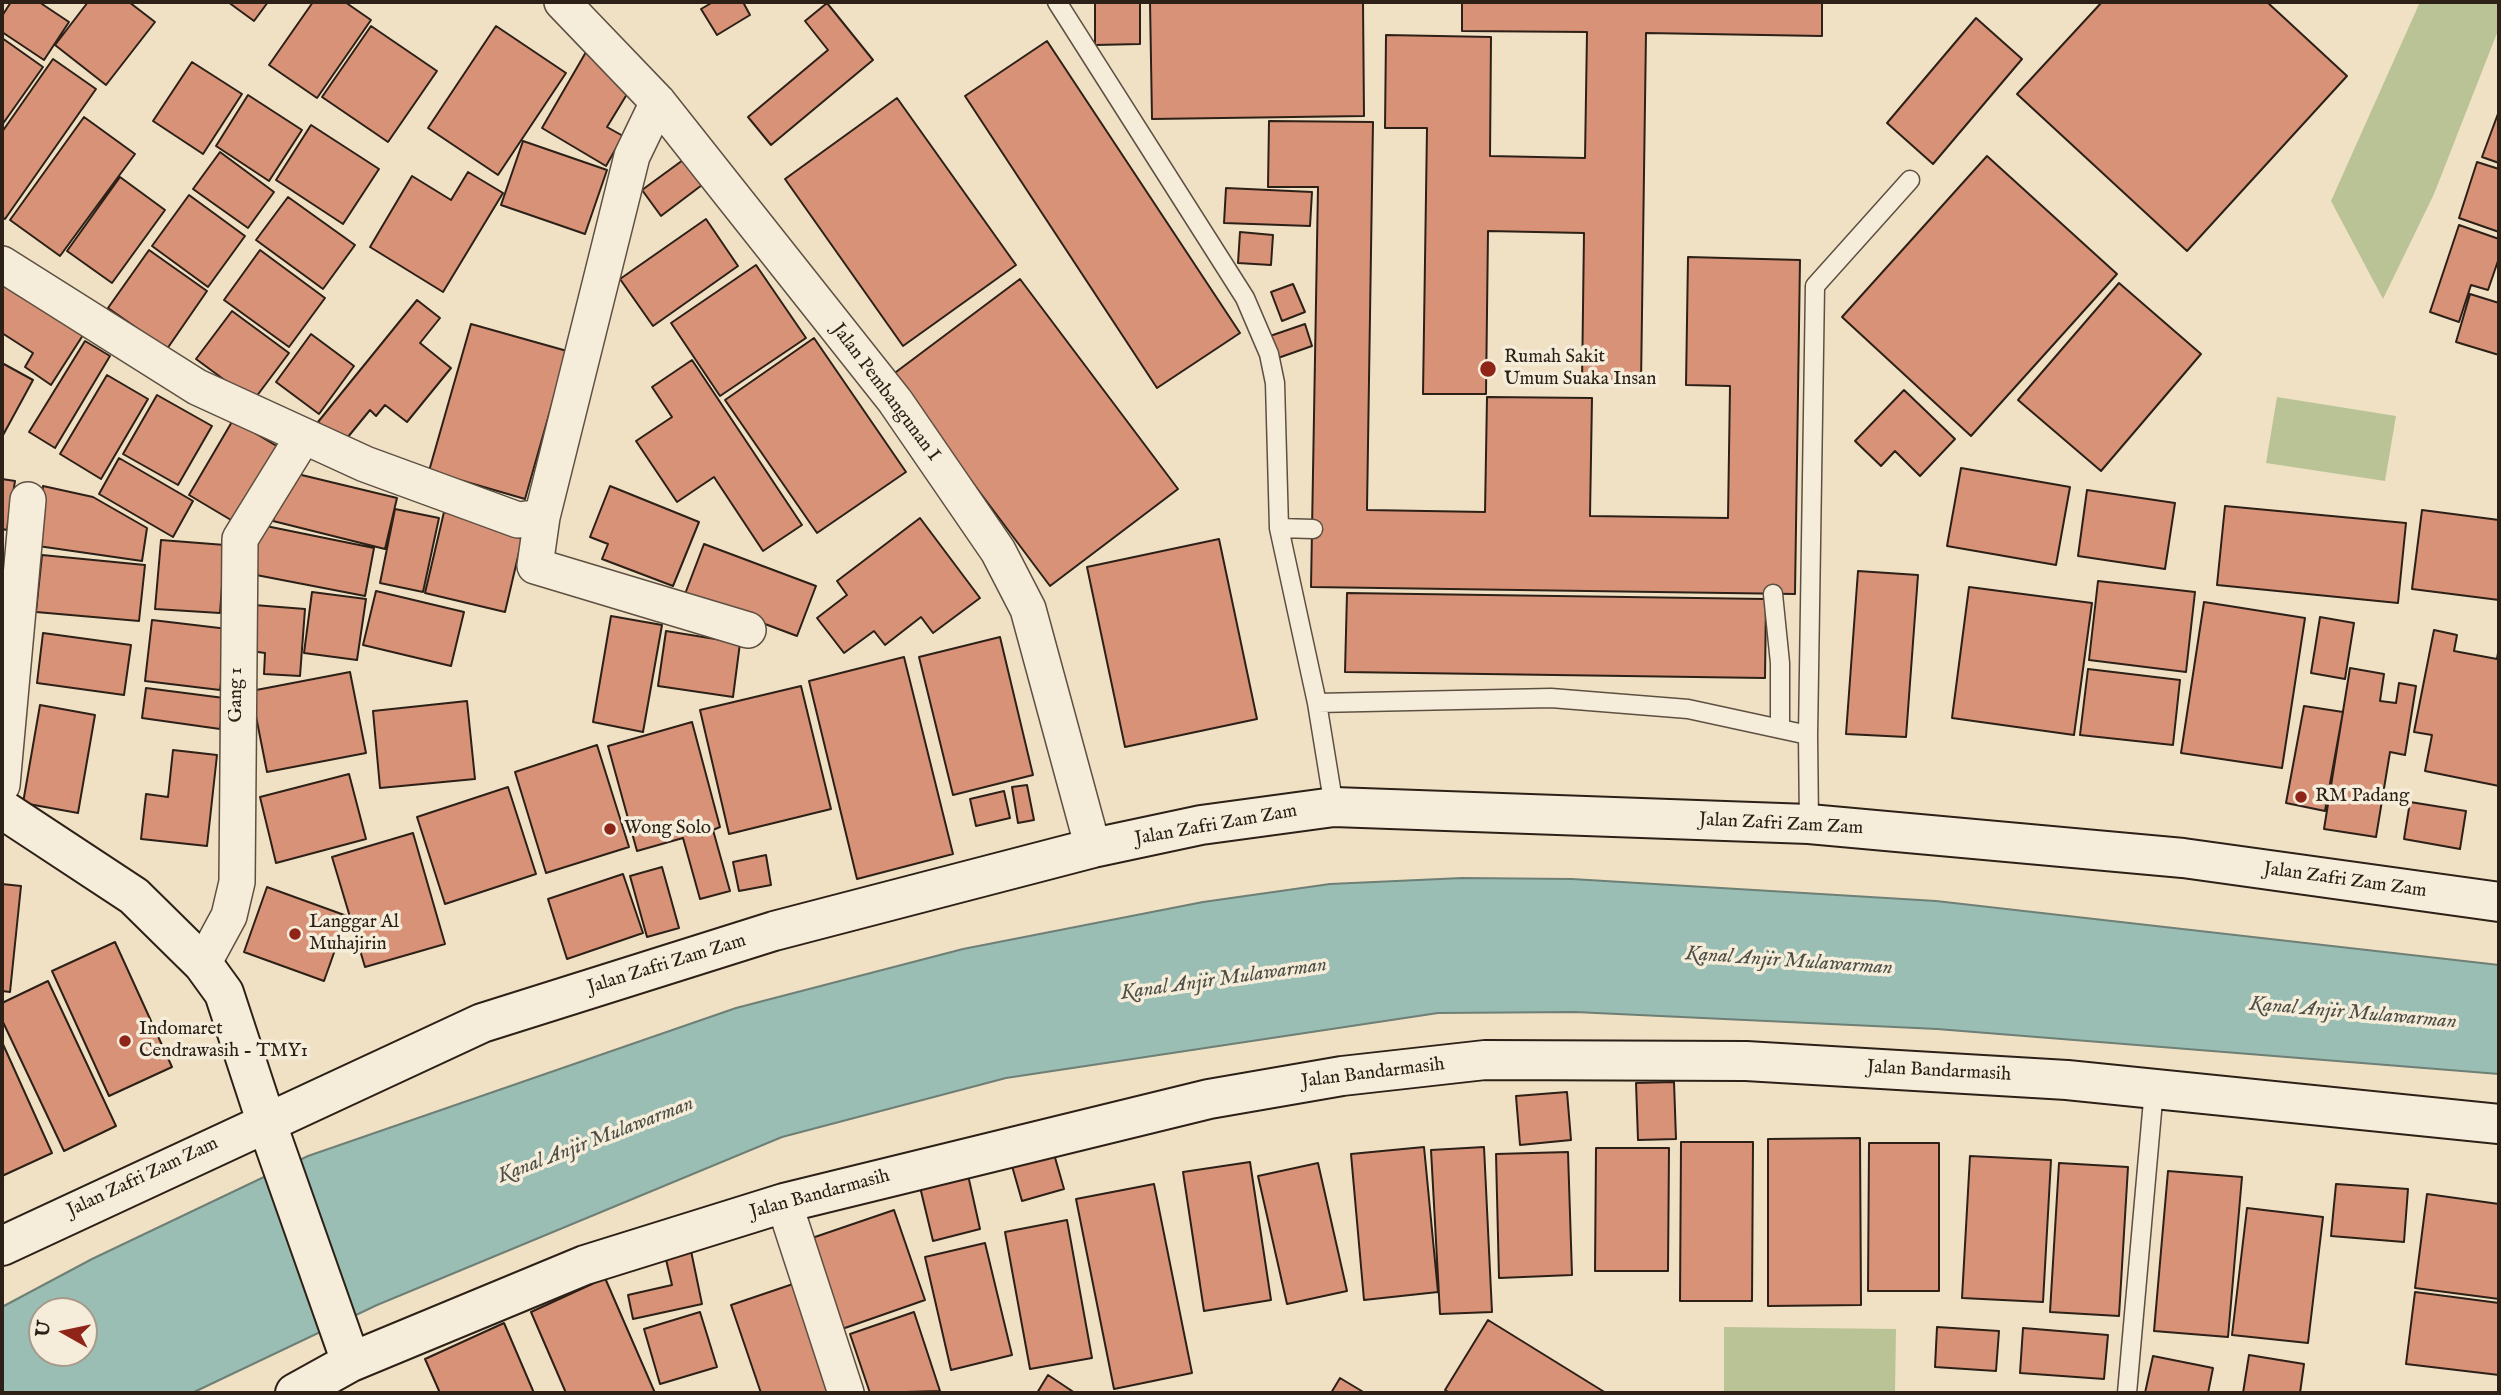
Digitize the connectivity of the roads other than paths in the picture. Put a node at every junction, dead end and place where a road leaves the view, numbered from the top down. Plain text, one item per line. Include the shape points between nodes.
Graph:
1 (562, 2) edge
2 (1057, 2) edge
3 (658, 102) junction
4 (1910, 180) dead end
5 (2, 264) edge
6 (303, 437) junction
7 (28, 500) dead end
8 (542, 517) junction
9 (1279, 528) junction
10 (1313, 529) dead end
11 (1773, 594) dead end
12 (748, 630) dead end
13 (1317, 703) junction
14 (1780, 729) junction
15 (1808, 735) junction
16 (2, 785) edge
17 (1334, 807) junction
18 (2, 810) edge
19 (1809, 824) junction
20 (1093, 848) junction
21 (2499, 902) edge
22 (202, 964) junction
23 (2154, 1089) junction
24 (2499, 1124) edge
25 (271, 1136) junction
26 (784, 1203) junction
27 (2, 1246) edge
28 (346, 1349) junction
29 (295, 1393) edge
30 (846, 1393) edge
31 (2127, 1393) edge

1 - 3 street, Jalan Pembangunan I
2 - 9 lane via 1245,298 1257,324 1275,383
3 - 8 street via 632,156
3 - 20 street, Jalan Pembangunan I via 895,401 998,551 1028,610
4 - 15 lane via 1815,286
5 - 6 street via 197,387
6 - 8 street via 518,520
6 - 22 street, Gang 1 via 240,539 237,882 229,916
7 - 16 street
8 - 12 street via 535,566
9 - 10 lane
9 - 13 lane
11 - 14 lane
13 - 14 lane via 1551,698 1688,709
13 - 17 lane
14 - 15 lane
15 - 19 lane
17 - 19 street, Jalan Zafri Zam Zam
17 - 20 street, Jalan Zafri Zam Zam via 1201,825
18 - 22 street via 134,896
19 - 21 street, Jalan Zafri Zam Zam via 2183,858
20 - 25 street, Jalan Zafri Zam Zam via 774,931 482,1023
22 - 25 street via 224,993
23 - 24 street, Jalan Bandarmasih
23 - 26 street, Jalan Bandarmasih via 1746,1061 1485,1060 1342,1076 1209,1099
23 - 31 lane
25 - 27 street, Jalan Zafri Zam Zam
25 - 28 street
26 - 28 street, Jalan Bandarmasih via 585,1265
26 - 30 street
28 - 29 street, Jalan Bandarmasih

